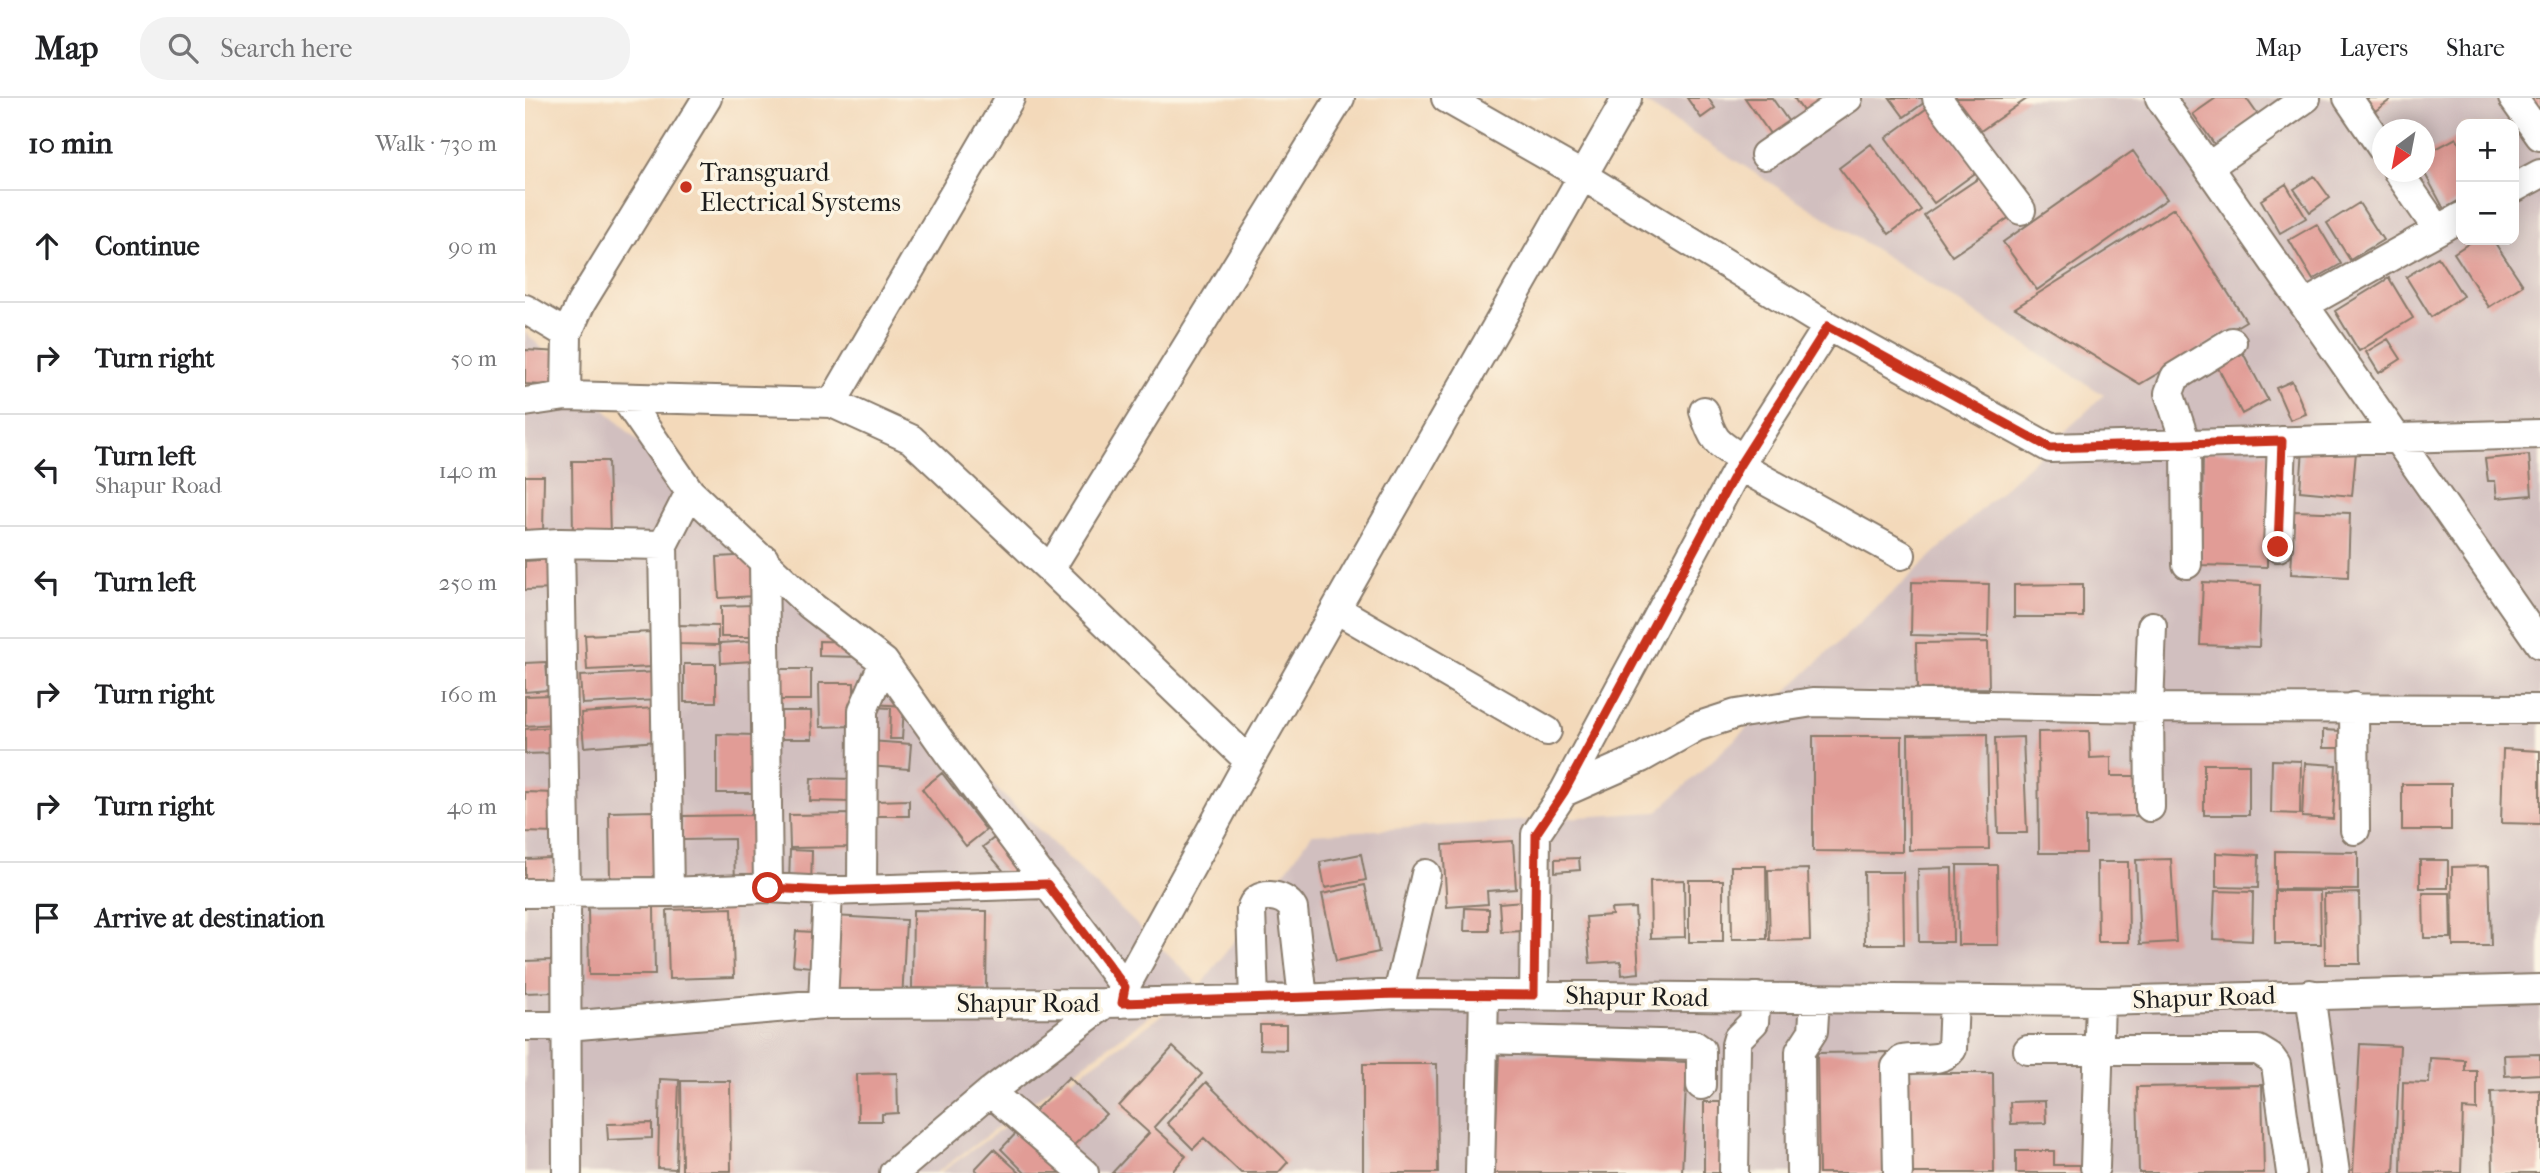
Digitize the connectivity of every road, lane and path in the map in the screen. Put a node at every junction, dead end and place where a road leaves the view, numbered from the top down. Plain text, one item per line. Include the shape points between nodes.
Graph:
1 (707, 98) edge
2 (1010, 98) edge
3 (1340, 98) edge
4 (1446, 98) edge
5 (1627, 98) edge
6 (1848, 98) edge
7 (1937, 98) edge
8 (2160, 98) edge
9 (2306, 98) edge
10 (2348, 98) edge
11 (2513, 98) edge
12 (2274, 107) edge
13 (2372, 133) edge
14 (2540, 136) edge
15 (1765, 155) dead end
16 (2208, 167) junction
17 (2540, 174) edge
18 (1583, 176) junction
19 (2409, 182) edge
20 (2519, 185) edge
21 (2021, 210) dead end
22 (2450, 224) edge
23 (2304, 305) junction
24 (525, 309) edge
25 (1828, 326) junction
26 (566, 334) junction
27 (2232, 342) dead end
28 (566, 397) junction
29 (626, 400) junction
30 (525, 402) edge
31 (832, 403) junction
32 (1705, 411) dead end
33 (2540, 434) edge
34 (2395, 438) junction
35 (2282, 441) junction
36 (2186, 444) junction
37 (1741, 463) junction
38 (691, 492) junction
39 (560, 543) junction
40 (525, 545) edge
41 (663, 545) junction
42 (2278, 547) dead end
43 (1901, 555) dead end
44 (764, 559) junction
45 (2187, 564) dead end
46 (1050, 569) junction
47 (1347, 606) junction
48 (2152, 626) dead end
49 (2540, 644) edge
50 (884, 662) junction
51 (2354, 707) junction
52 (2149, 708) junction
53 (2540, 709) edge
54 (1547, 732) dead end
55 (1249, 761) junction
56 (1564, 792) junction
57 (2150, 807) dead end
58 (2355, 830) dead end
59 (1426, 874) dead end
60 (1047, 884) junction
61 (768, 888) junction
62 (862, 890) junction
63 (828, 891) junction
64 (669, 892) junction
65 (525, 893) edge
66 (566, 893) junction
67 (2540, 989) edge
68 (1398, 994) junction
69 (2310, 994) junction
70 (1484, 995) junction
71 (1534, 995) junction
72 (1756, 997) junction
73 (1118, 998) junction
74 (1815, 998) junction
75 (1303, 999) junction
76 (1254, 1000) junction
77 (1954, 1000) junction
78 (2100, 1001) junction
79 (823, 1004) junction
80 (525, 1026) edge
81 (567, 1026) junction
82 (1483, 1039) junction
83 (2028, 1050) dead end
84 (2099, 1050) junction
85 (1701, 1085) dead end
86 (990, 1092) junction
87 (2095, 1167) dead end
88 (567, 1173) edge
89 (894, 1173) edge
90 (1084, 1173) edge
91 (1480, 1173) edge
92 (1734, 1173) edge
93 (1801, 1173) edge
94 (1898, 1173) edge
95 (2291, 1173) edge
96 (2335, 1173) edge

1 - 26 street
2 - 31 street
3 - 46 street
4 - 18 street
5 - 18 street
6 - 15 street
7 - 21 street
8 - 16 street
9 - 12 street
10 - 13 street
11 - 14 street
12 - 16 street
16 - 23 street
17 - 20 street
18 - 25 street
18 - 47 street
19 - 22 street
22 - 23 street
23 - 34 street
24 - 26 street
25 - 36 street via 2050,448
25 - 37 street
26 - 28 street
27 - 36 street via 2171,384 2169,393
28 - 29 street
28 - 30 street
29 - 31 street
29 - 38 street
31 - 46 street via 911,439
32 - 37 street via 1711,434
33 - 34 street
34 - 35 street
34 - 49 street
35 - 36 street
35 - 42 street
36 - 45 street
37 - 43 street
37 - 56 street
38 - 41 street
38 - 44 street
39 - 40 street
39 - 41 street
39 - 66 street
41 - 64 street
44 - 50 street via 810,605
44 - 61 street
46 - 55 street
47 - 54 street
47 - 55 street
48 - 52 street
50 - 60 street
50 - 62 street via 863,710
51 - 52 street
51 - 53 street
51 - 58 street
52 - 56 street via 1814,702 1736,714 1696,727 1641,758
52 - 57 street
55 - 73 street
56 - 71 street via 1536,834
59 - 68 street
60 - 62 street
60 - 73 street
61 - 63 street
61 - 64 street
62 - 63 street
63 - 79 street
64 - 66 street
65 - 66 street
66 - 81 street
67 - 69 street, Shapur Road
68 - 70 street, Shapur Road
68 - 75 street, Shapur Road
69 - 78 street, Shapur Road
69 - 96 street
70 - 71 street, Shapur Road
70 - 82 street
71 - 72 street, Shapur Road
72 - 74 street, Shapur Road
72 - 92 street via 1754,1023 1736,1045
73 - 76 street, Shapur Road
73 - 79 street, Shapur Road
73 - 86 street
74 - 77 street, Shapur Road
74 - 93 street via 1813,1031 1800,1051
75 - 76 street, Shapur Road
75 - 76 street via 1293,909 1278,896 1258,897 1252,902
77 - 78 street, Shapur Road
77 - 94 street via 1948,1055 1902,1060 1896,1067
78 - 84 street
79 - 81 street, Shapur Road
80 - 81 street, Shapur Road
81 - 88 street
82 - 85 street via 1694,1045 1701,1050
82 - 91 street
83 - 84 street
84 - 87 street
84 - 95 street via 2258,1050 2271,1058 2276,1065
86 - 89 street
86 - 90 street

